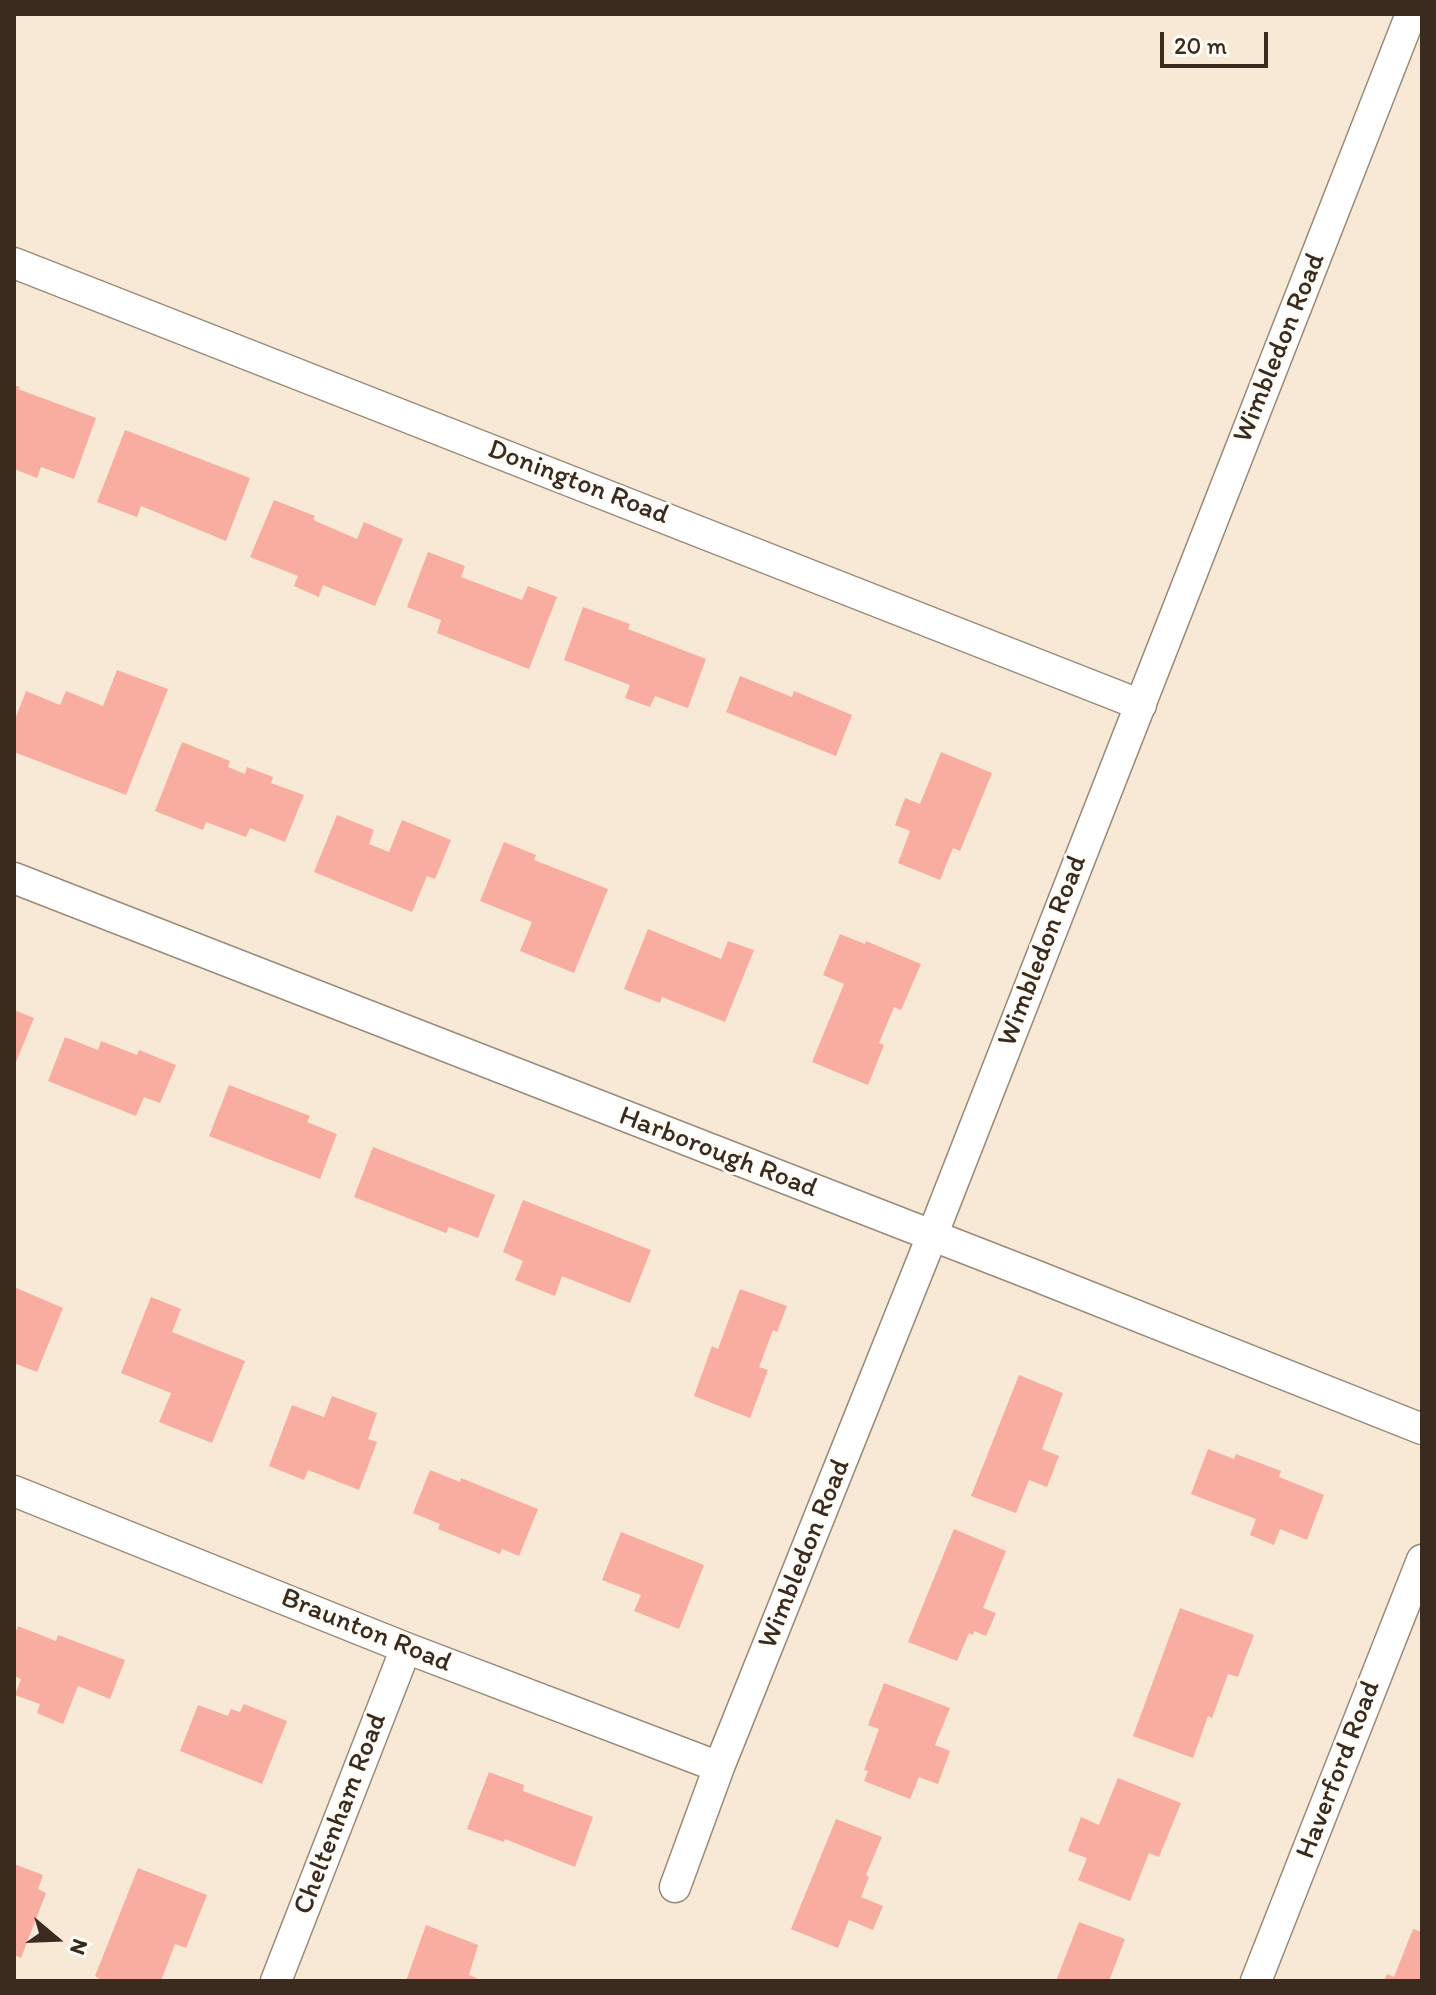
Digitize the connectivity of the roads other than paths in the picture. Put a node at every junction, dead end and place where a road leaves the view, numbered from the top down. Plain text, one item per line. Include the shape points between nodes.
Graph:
1 (1411, 14) edge
2 (14, 263) edge
3 (1141, 705) junction
4 (14, 878) edge
5 (932, 1236) junction
6 (1422, 1429) edge
7 (14, 1491) edge
8 (1422, 1560) edge
9 (406, 1648) junction
10 (719, 1767) junction
11 (675, 1887) dead end
12 (276, 1981) edge
13 (1256, 1981) edge

1 - 3 street, Wimbledon Road
2 - 3 street, Donington Road
3 - 5 street, Wimbledon Road
4 - 5 street, Harborough Road
5 - 6 street, Harborough Road
5 - 10 street, Wimbledon Road
7 - 9 street, Braunton Road
8 - 13 street, Haverford Road
9 - 10 street, Braunton Road
9 - 12 street, Cheltenham Road
10 - 11 street, Wimbledon Road

